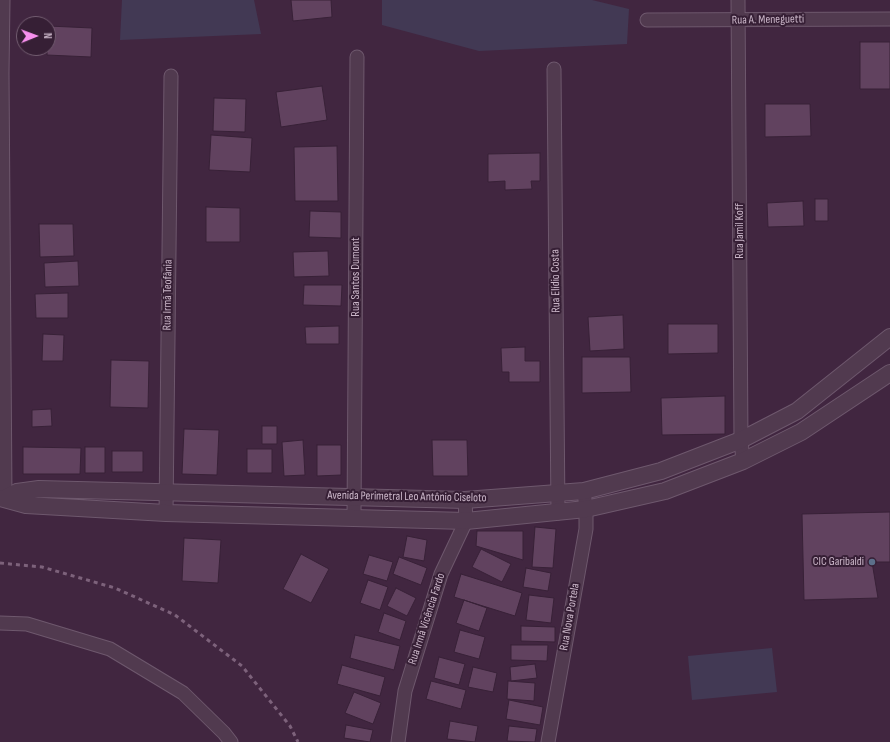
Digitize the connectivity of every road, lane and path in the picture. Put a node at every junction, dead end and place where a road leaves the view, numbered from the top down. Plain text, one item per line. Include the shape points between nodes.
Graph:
1 (3, 0) edge
2 (738, 0) edge
3 (890, 19) edge
4 (647, 20) dead end
5 (739, 21) junction
6 (357, 57) dead end
7 (554, 69) dead end
8 (1, 73) edge
9 (170, 76) dead end
10 (890, 337) edge
11 (890, 373) edge
12 (741, 440) junction
13 (744, 461) junction
14 (584, 491) junction
15 (166, 493) junction
16 (558, 494) junction
17 (355, 497) junction
18 (2, 498) edge
19 (26, 498) junction
20 (465, 500) junction
21 (586, 510) junction
22 (166, 513) junction
23 (558, 513) junction
24 (354, 518) junction
25 (466, 520) junction
26 (0, 623) edge
27 (231, 742) edge
28 (398, 742) edge
29 (548, 742) edge

1 - 8 street
2 - 5 street, Rua Jamil Koff
3 - 5 street, Rua A. Meneguetti
4 - 5 street, Rua A. Meneguetti
5 - 12 street, Rua Jamil Koff
6 - 17 street, Rua Santos Dumont
7 - 16 street, Rua Elídio Costa
8 - 18 street
9 - 15 street, Rua Irmã Teofânia
10 - 12 street, Avenida Perimetral Leo Antônio Ciseloto via 797,411
11 - 13 street, Avenida Perimetral Leo Antônio Ciseloto via 801,432
12 - 13 street, Rua Jamil Koff
12 - 14 street, Avenida Perimetral Leo Antônio Ciseloto via 661,471
13 - 21 street, Avenida Perimetral Leo Antônio Ciseloto via 665,491
14 - 16 street, Avenida Perimetral Leo Antônio Ciseloto
14 - 21 street, Rua Nova Portela
15 - 17 street, Avenida Perimetral Leo Antônio Ciseloto
15 - 19 street, Avenida Perimetral Leo Antônio Ciseloto
15 - 22 street, Rua Irmã Teofânia
16 - 20 street, Avenida Perimetral Leo Antônio Ciseloto
16 - 23 street, Rua Elídio Costa
17 - 20 street, Avenida Perimetral Leo Antônio Ciseloto
17 - 24 street, Rua Santos Dumont
18 - 19 street
19 - 22 street, Avenida Perimetral Leo Antônio Ciseloto
20 - 25 street, Rua Irmã Vicência Fardo
21 - 23 street, Avenida Perimetral Leo Antônio Ciseloto
21 - 29 street, Rua Nova Portela via 586,529
22 - 24 street, Avenida Perimetral Leo Antônio Ciseloto
23 - 25 street, Avenida Perimetral Leo Antônio Ciseloto
24 - 25 street, Avenida Perimetral Leo Antônio Ciseloto
25 - 28 street, Rua Irmã Vicência Fardo via 441,574 416,654 405,691
26 - 27 street via 27,624 110,649 183,693

